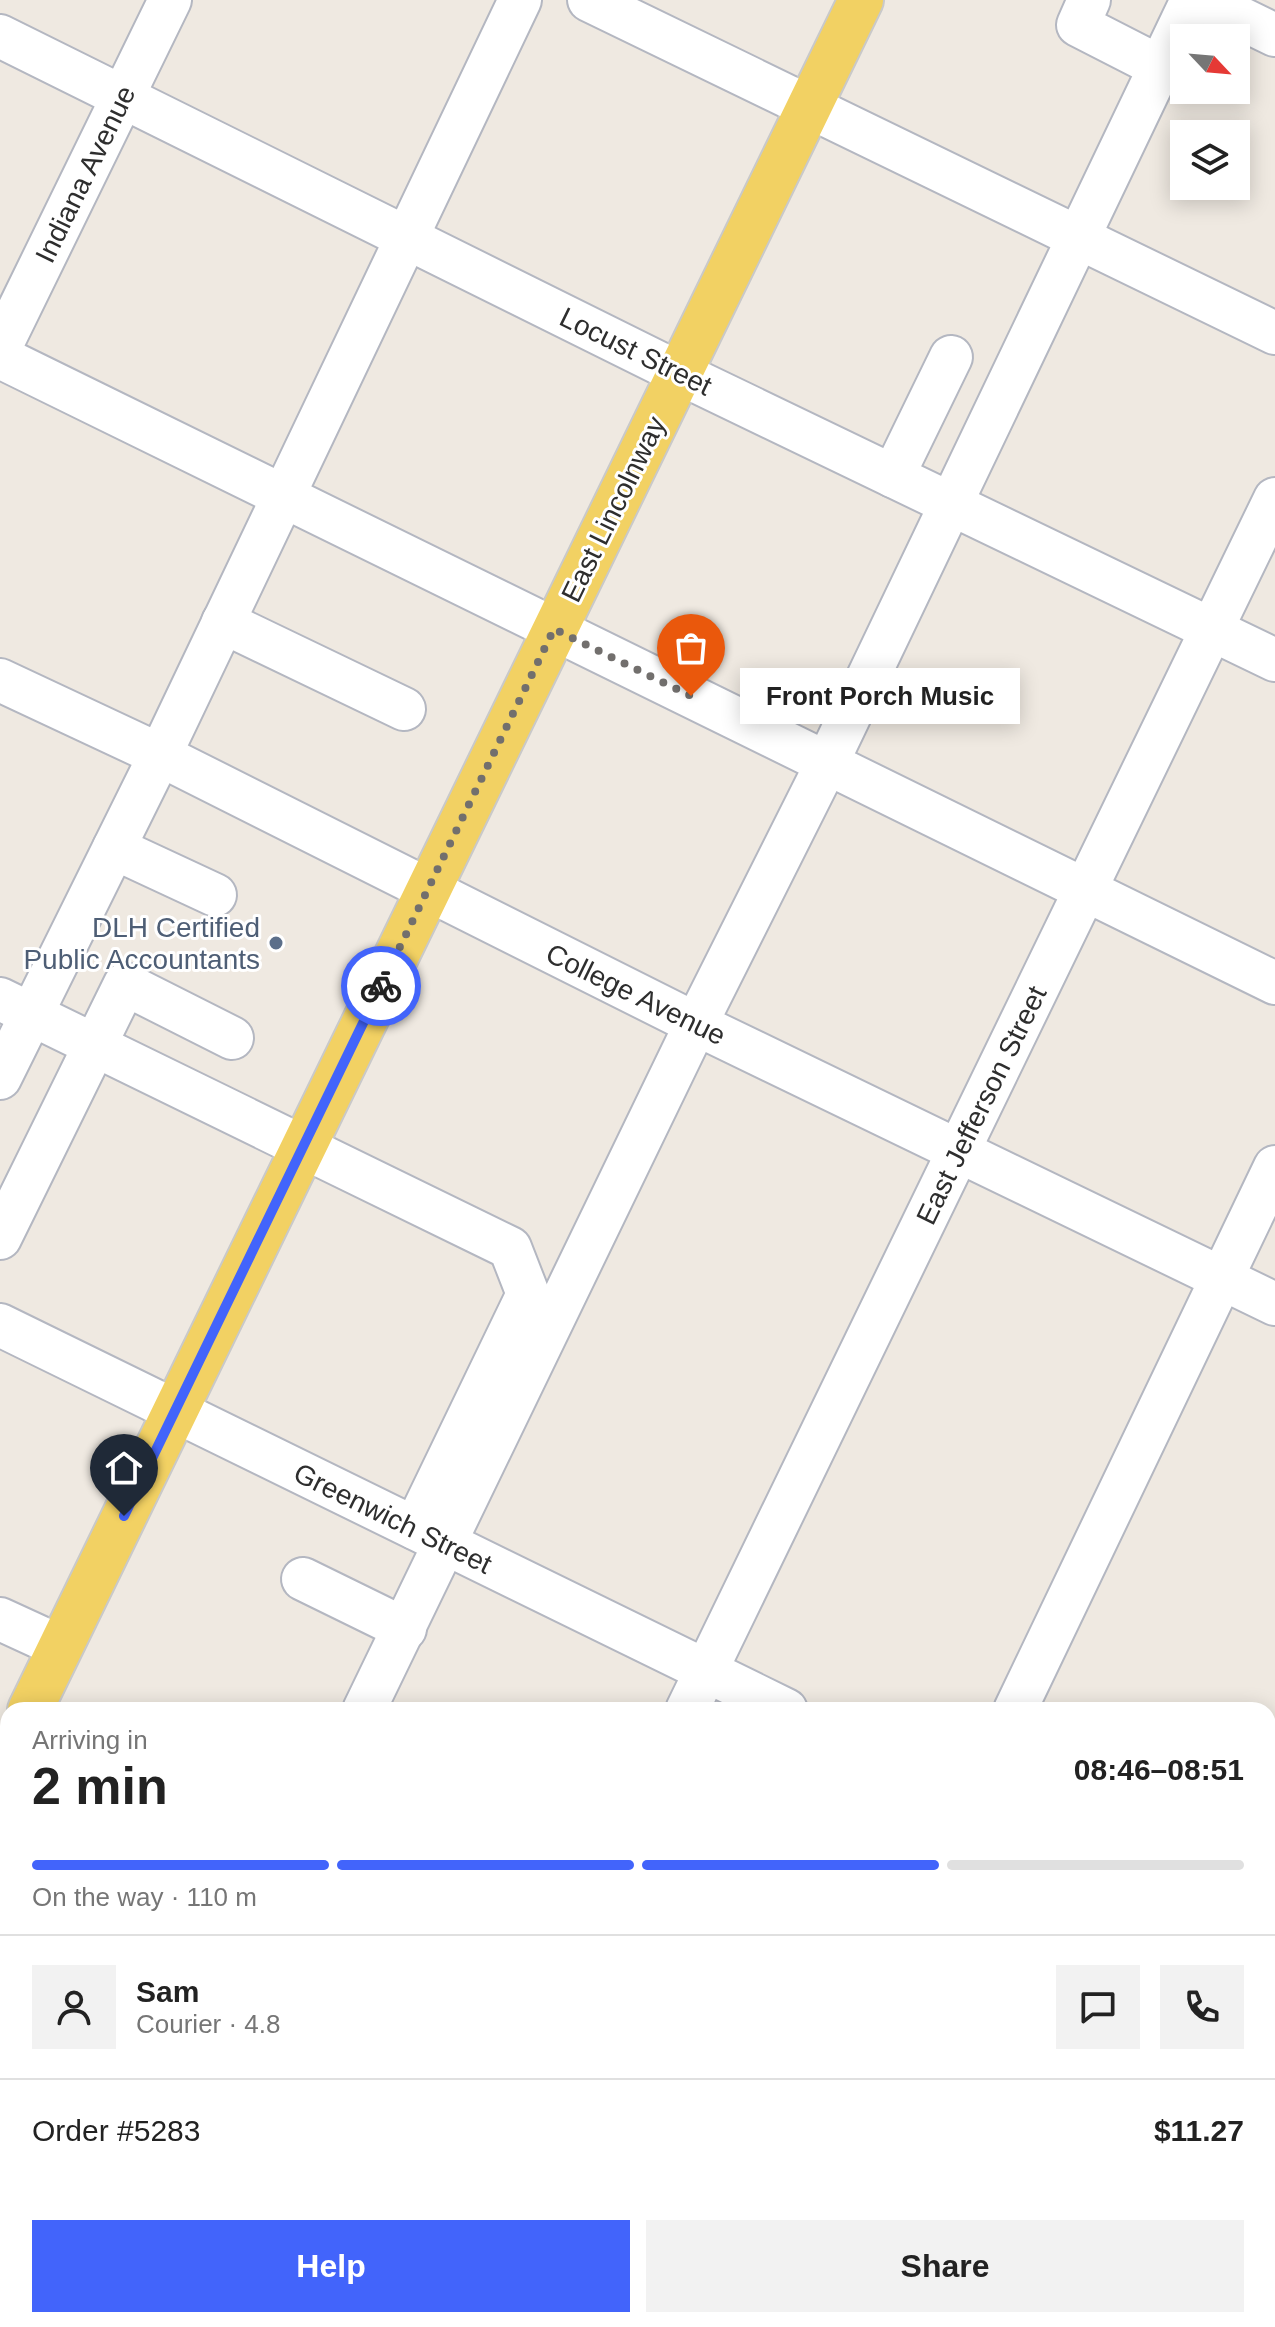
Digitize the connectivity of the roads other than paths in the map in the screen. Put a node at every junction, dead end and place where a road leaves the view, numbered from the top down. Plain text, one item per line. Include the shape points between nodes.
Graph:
1 (170, 0) edge
2 (520, 0) edge
3 (589, 0) edge
4 (861, 0) edge
5 (1089, 0) edge
6 (1192, 0) edge
7 (1203, 0) edge
8 (1275, 35) edge
9 (0, 36) edge
10 (1160, 67) junction
11 (123, 97) junction
12 (808, 108) junction
13 (1078, 235) junction
14 (405, 237) junction
15 (10, 302) edge
16 (1275, 333) edge
17 (0, 348) edge
18 (0, 357) edge
19 (951, 357) dead end
20 (679, 373) junction
21 (893, 476) junction
22 (283, 496) junction
23 (1275, 499) edge
24 (949, 503) junction
25 (223, 622) junction
26 (554, 629) junction
27 (1211, 630) junction
28 (1275, 660) edge
29 (0, 680) edge
30 (404, 709) dead end
31 (160, 755) junction
32 (827, 763) junction
33 (114, 848) junction
34 (1085, 890) junction
35 (428, 891) junction
36 (215, 895) dead end
37 (1275, 983) edge
38 (16, 1007) edge
39 (696, 1024) junction
40 (232, 1038) dead end
41 (95, 1045) junction
42 (0, 1078) edge
43 (303, 1147) junction
44 (959, 1150) junction
45 (1275, 1167) edge
46 (0, 1238) edge
47 (1223, 1278) junction
48 (1275, 1304) edge
49 (0, 1325) edge
50 (175, 1411) junction
51 (431, 1536) junction
52 (303, 1579) dead end
53 (0, 1619) edge
54 (405, 1629) junction
55 (61, 1647) junction
56 (706, 1671) junction
57 (34, 1702) edge
58 (368, 1702) edge
59 (691, 1702) edge
60 (770, 1702) edge
61 (1019, 1702) edge

1 - 11 street, Indiana Avenue
2 - 14 street
3 - 12 street
4 - 12 main road, East Lincolnway
5 - 10 street via 1078,25
6 - 10 street
7 - 8 street
9 - 11 street, Locust Street
10 - 13 street
11 - 14 street, Locust Street
11 - 15 street, Indiana Avenue
12 - 13 street
12 - 20 main road, East Lincolnway
13 - 16 street
13 - 24 street
14 - 20 street, Locust Street
14 - 22 street
15 - 17 street, Indiana Avenue
18 - 22 street
19 - 21 street
20 - 21 street, Locust Street
20 - 26 main road, East Lincolnway
21 - 24 street, Locust Street
22 - 25 street
22 - 26 street
23 - 27 street, East Jefferson Street
24 - 27 street, Locust Street
24 - 32 street
25 - 30 street
25 - 31 street
26 - 32 street
26 - 35 main road, East Lincolnway
27 - 28 street, Locust Street
27 - 34 street, East Jefferson Street
29 - 31 street, College Avenue
31 - 33 street
31 - 35 street, College Avenue
32 - 34 street
32 - 39 street
33 - 36 street
33 - 38 street
34 - 37 street
34 - 44 street, East Jefferson Street
35 - 39 street, College Avenue
35 - 43 main road, East Lincolnway
38 - 41 street
38 - 42 street
39 - 44 street, College Avenue
39 - 51 street
40 - 41 street via 125,984
41 - 43 street
41 - 46 street
43 - 50 main road, East Lincolnway
43 - 51 street via 510,1248 528,1294
44 - 47 street, College Avenue
44 - 56 street, East Jefferson Street
45 - 47 street
47 - 48 street, College Avenue
47 - 61 street
49 - 50 street, Greenwich Street
50 - 51 street, Greenwich Street
50 - 55 main road, East Lincolnway
51 - 54 street
51 - 56 street, Greenwich Street
52 - 54 street
53 - 55 street
54 - 58 street
55 - 57 main road, East Lincolnway
56 - 59 street, East Jefferson Street
56 - 60 street, Greenwich Street

